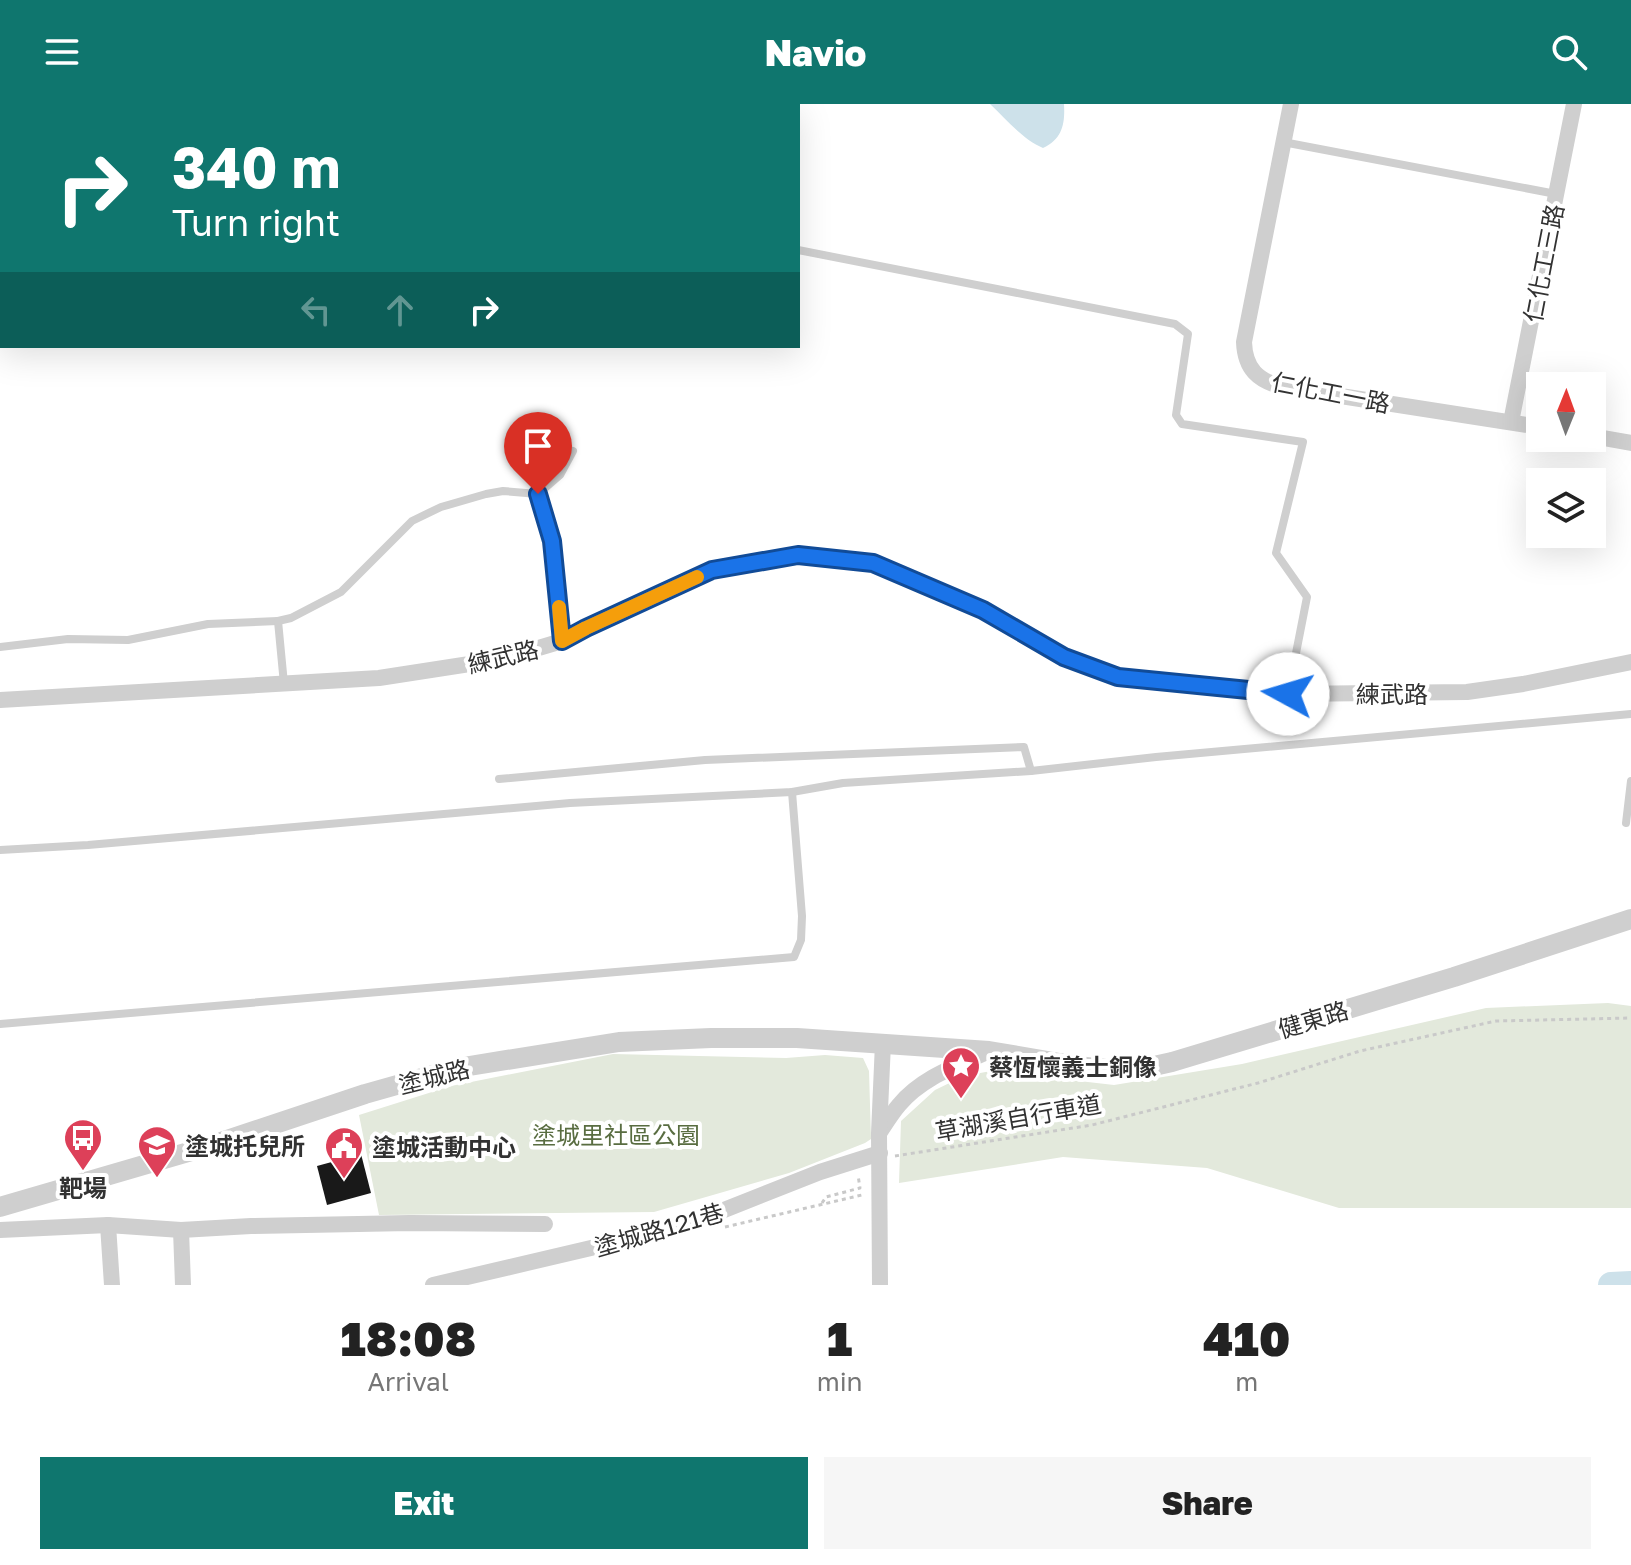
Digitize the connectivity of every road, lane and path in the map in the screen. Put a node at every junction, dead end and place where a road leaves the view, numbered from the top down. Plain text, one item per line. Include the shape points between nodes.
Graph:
1 (1291, 104) edge
2 (1574, 104) edge
3 (1283, 142) junction
4 (1557, 194) junction
5 (800, 250) edge
6 (1511, 422) junction
7 (1526, 425) edge
8 (1606, 439) edge
9 (1631, 443) edge
10 (573, 451) dead end
11 (538, 494) junction
12 (278, 621) junction
13 (562, 641) junction
14 (0, 647) edge
15 (1631, 662) edge
16 (284, 685) junction
17 (1288, 694) junction
18 (0, 700) edge
19 (1631, 714) edge
20 (1031, 771) junction
21 (499, 779) dead end
22 (1631, 781) edge
23 (792, 792) junction
24 (1626, 823) dead end
25 (0, 850) edge
26 (1631, 919) edge
27 (1631, 1018) edge
28 (0, 1024) edge
29 (883, 1043) junction
30 (989, 1051) junction
31 (879, 1133) junction
32 (880, 1157) junction
33 (857, 1171) dead end
34 (822, 1203) dead end
35 (0, 1207) edge
36 (545, 1224) dead end
37 (108, 1225) junction
38 (0, 1230) edge
39 (181, 1230) junction
40 (112, 1285) edge
41 (183, 1285) edge
42 (433, 1285) edge
43 (880, 1285) edge

1 - 3 street, 仁化工一路
2 - 4 street, 仁化工三路
3 - 4 lane
3 - 6 street, 仁化工一路 via 1244,342 1252,369 1265,383 1283,387
4 - 6 street, 仁化工三路
5 - 17 lane via 1175,324 1188,334 1176,415 1182,424 1303,442 1276,553 1307,597
6 - 7 street, 仁化工一路
8 - 9 street
10 - 11 lane via 560,475
11 - 12 lane via 503,491 441,507 412,521 341,592
11 - 13 lane via 552,541
12 - 14 lane via 208,624 128,640 68,639
12 - 16 lane
13 - 16 street, 練武路 via 502,659 395,676
13 - 17 street, 練武路 via 712,570 798,555 873,563 983,610 1064,657 1118,677
15 - 17 street, 練武路 via 1467,692
16 - 18 street, 練武路
19 - 20 lane
20 - 21 lane via 1024,747 705,760
20 - 23 lane via 843,783
22 - 24 lane
23 - 25 lane via 570,803
23 - 28 lane via 802,916 794,957
26 - 30 street, 健東路 via 1136,1070
27 - 32 path, 草湖溪自行車道 via 1496,1021 1360,1051 1092,1125
29 - 30 street, 健東路
29 - 31 street
29 - 35 street, 塗城路 via 783,1038 619,1042 457,1068
30 - 31 street via 919,1086
31 - 32 street
32 - 42 street, 塗城路121巷 via 820,1172 655,1233
32 - 43 street
33 - 34 path via 860,1188 826,1197
36 - 39 street
37 - 38 street
37 - 39 street
37 - 40 street
39 - 41 street

